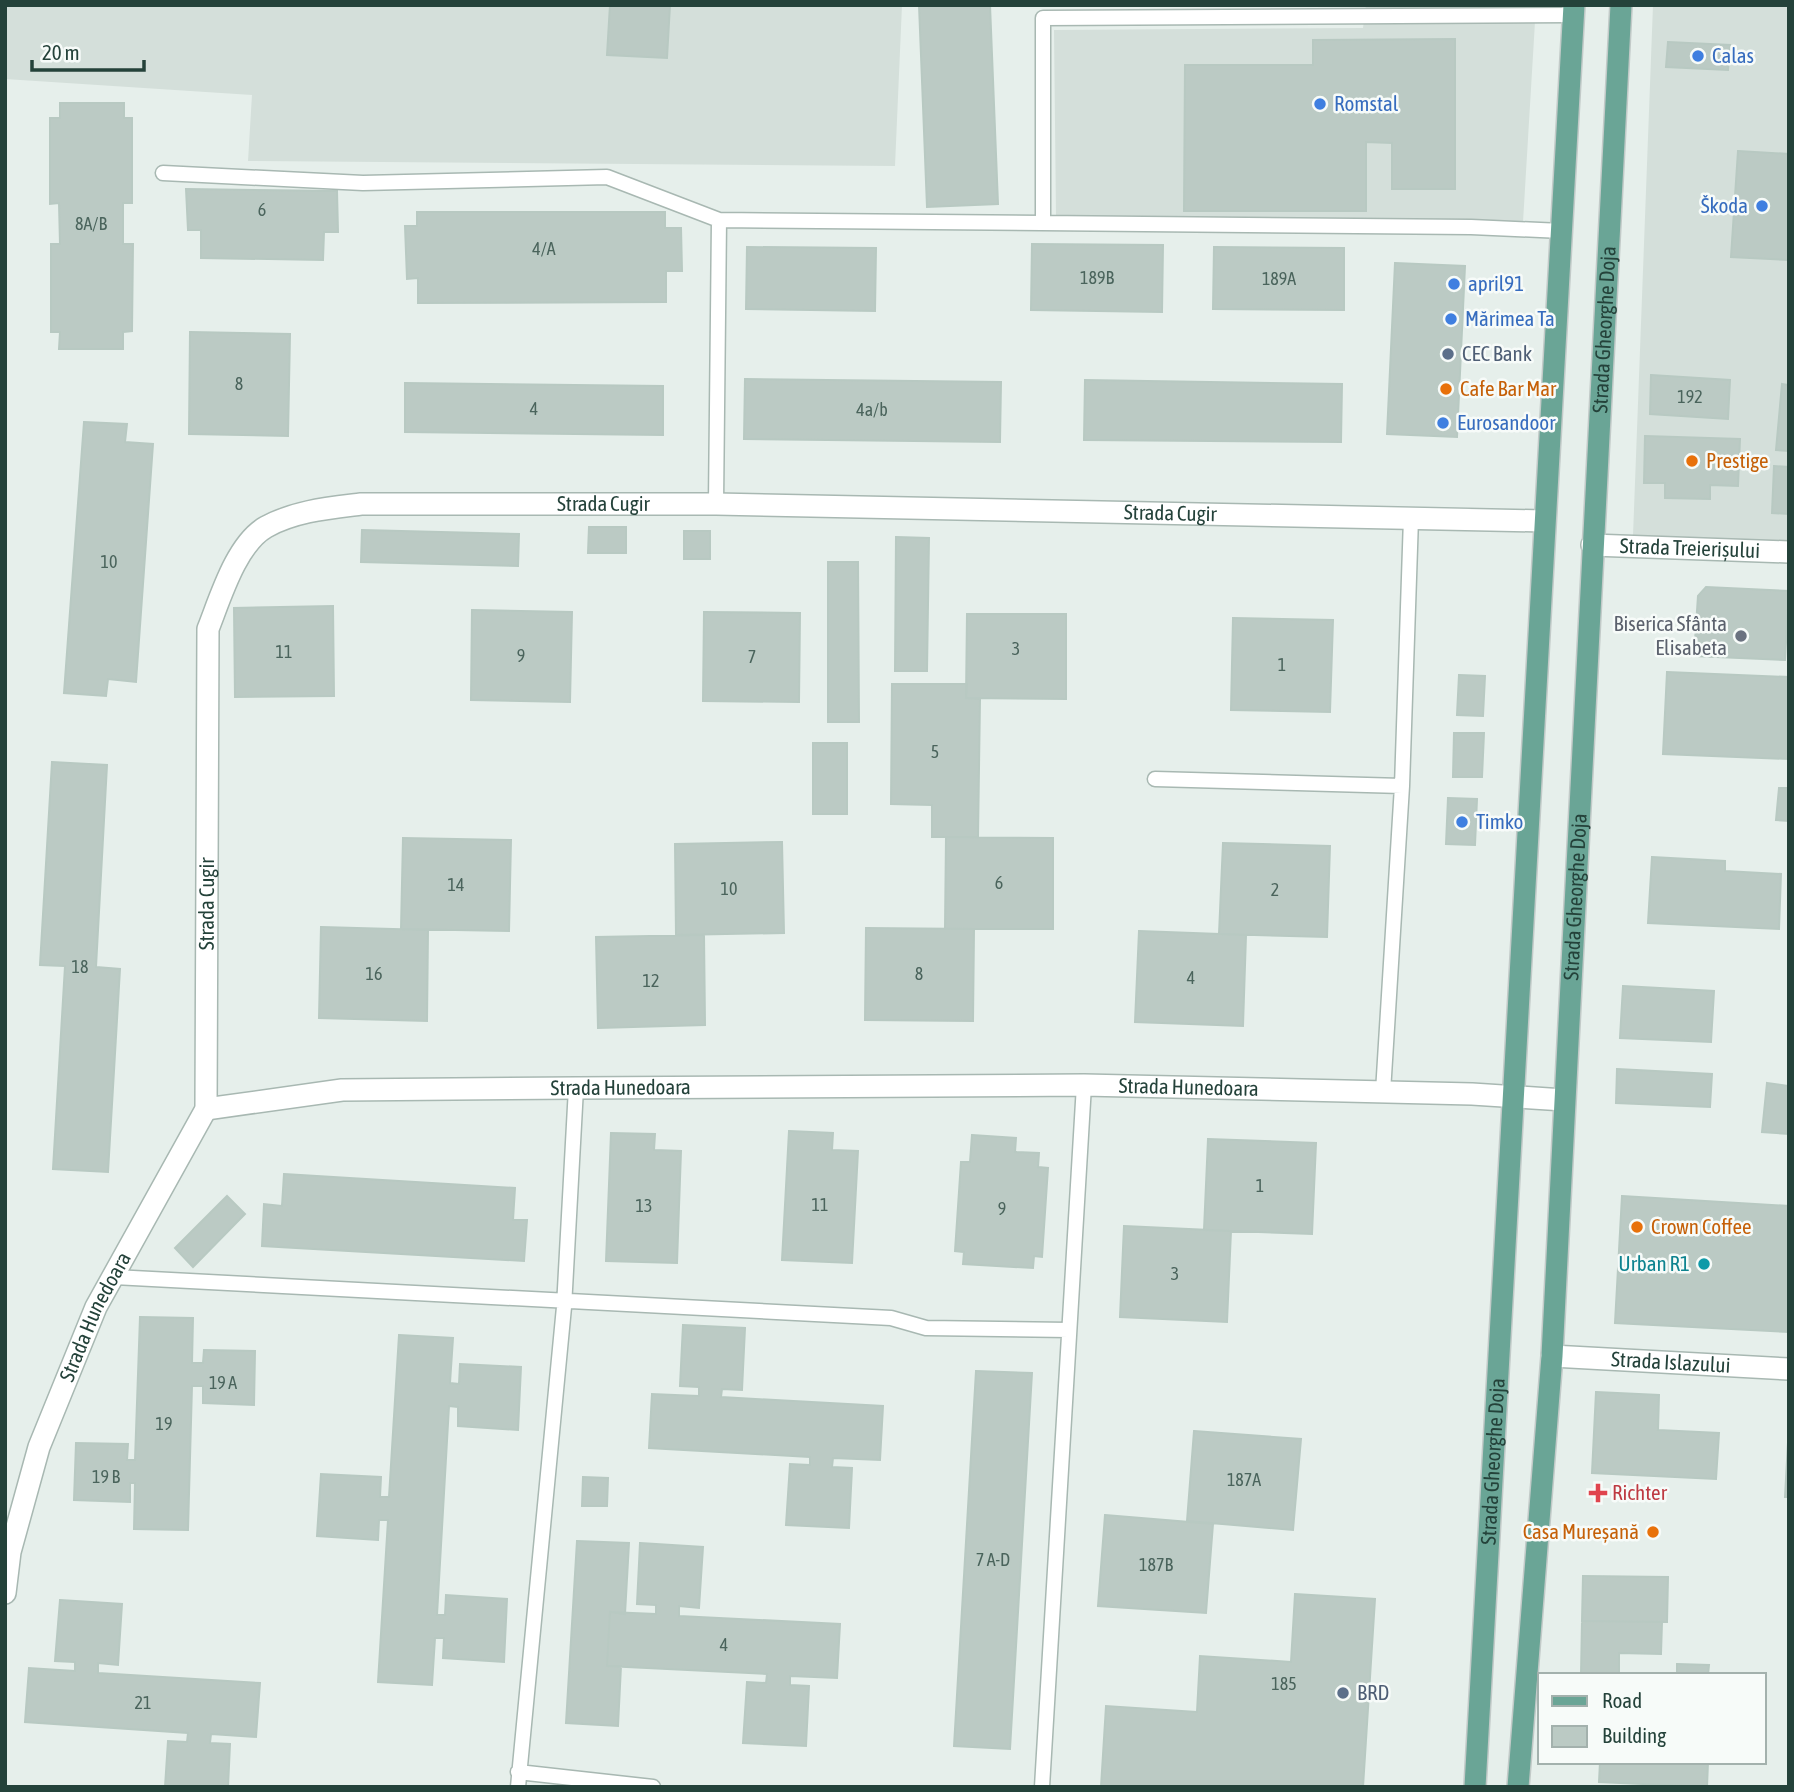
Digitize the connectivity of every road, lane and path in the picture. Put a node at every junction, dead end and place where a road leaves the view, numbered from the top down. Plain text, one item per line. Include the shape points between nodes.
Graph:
1 (1621, 5) edge
2 (1574, 10) edge
3 (163, 173) dead end
4 (719, 220) junction
5 (1043, 223) junction
6 (1562, 230) junction
7 (716, 504) junction
8 (1411, 518) junction
9 (1544, 521) junction
10 (1592, 545) junction
11 (1789, 552) edge
12 (1155, 779) dead end
13 (1402, 786) junction
14 (1084, 1085) junction
15 (576, 1088) junction
16 (1383, 1092) junction
17 (1513, 1096) junction
18 (1564, 1100) junction
19 (206, 1109) junction
20 (114, 1277) junction
21 (564, 1302) junction
22 (1069, 1330) junction
23 (1552, 1356) junction
24 (1789, 1369) edge
25 (5, 1593) edge
26 (518, 1779) edge
27 (653, 1787) edge
28 (1041, 1787) edge
29 (1475, 1787) edge
30 (1518, 1787) edge

1 - 10 main road, Strada Gheorghe Doja
2 - 5 lane via 1043,18
2 - 6 main road, Strada Gheorghe Doja
3 - 4 lane via 363,183 607,177
4 - 5 lane
4 - 7 lane
5 - 6 lane
6 - 9 main road, Strada Gheorghe Doja
7 - 8 street, Strada Cugir
7 - 19 street, Strada Cugir via 361,504 312,510 265,528 241,553 208,629
8 - 9 street, Strada Cugir
8 - 13 lane
9 - 17 main road, Strada Gheorghe Doja
10 - 11 street, Strada Treierișului
10 - 18 main road, Strada Gheorghe Doja
12 - 13 lane
13 - 16 lane
14 - 15 street, Strada Hunedoara
14 - 16 street, Strada Hunedoara
14 - 22 lane
15 - 19 street, Strada Hunedoara via 342,1090
15 - 21 lane
16 - 17 street, Strada Hunedoara
17 - 18 street, Strada Hunedoara
17 - 29 main road, Strada Gheorghe Doja
18 - 23 main road, Strada Gheorghe Doja
19 - 20 street, Strada Hunedoara
20 - 21 lane
20 - 25 street, Strada Hunedoara via 96,1307 39,1447 10,1552
21 - 22 lane via 891,1318 926,1328
21 - 26 lane
22 - 28 lane
23 - 24 street, Strada Islazului
23 - 30 main road, Strada Gheorghe Doja
26 - 27 lane

